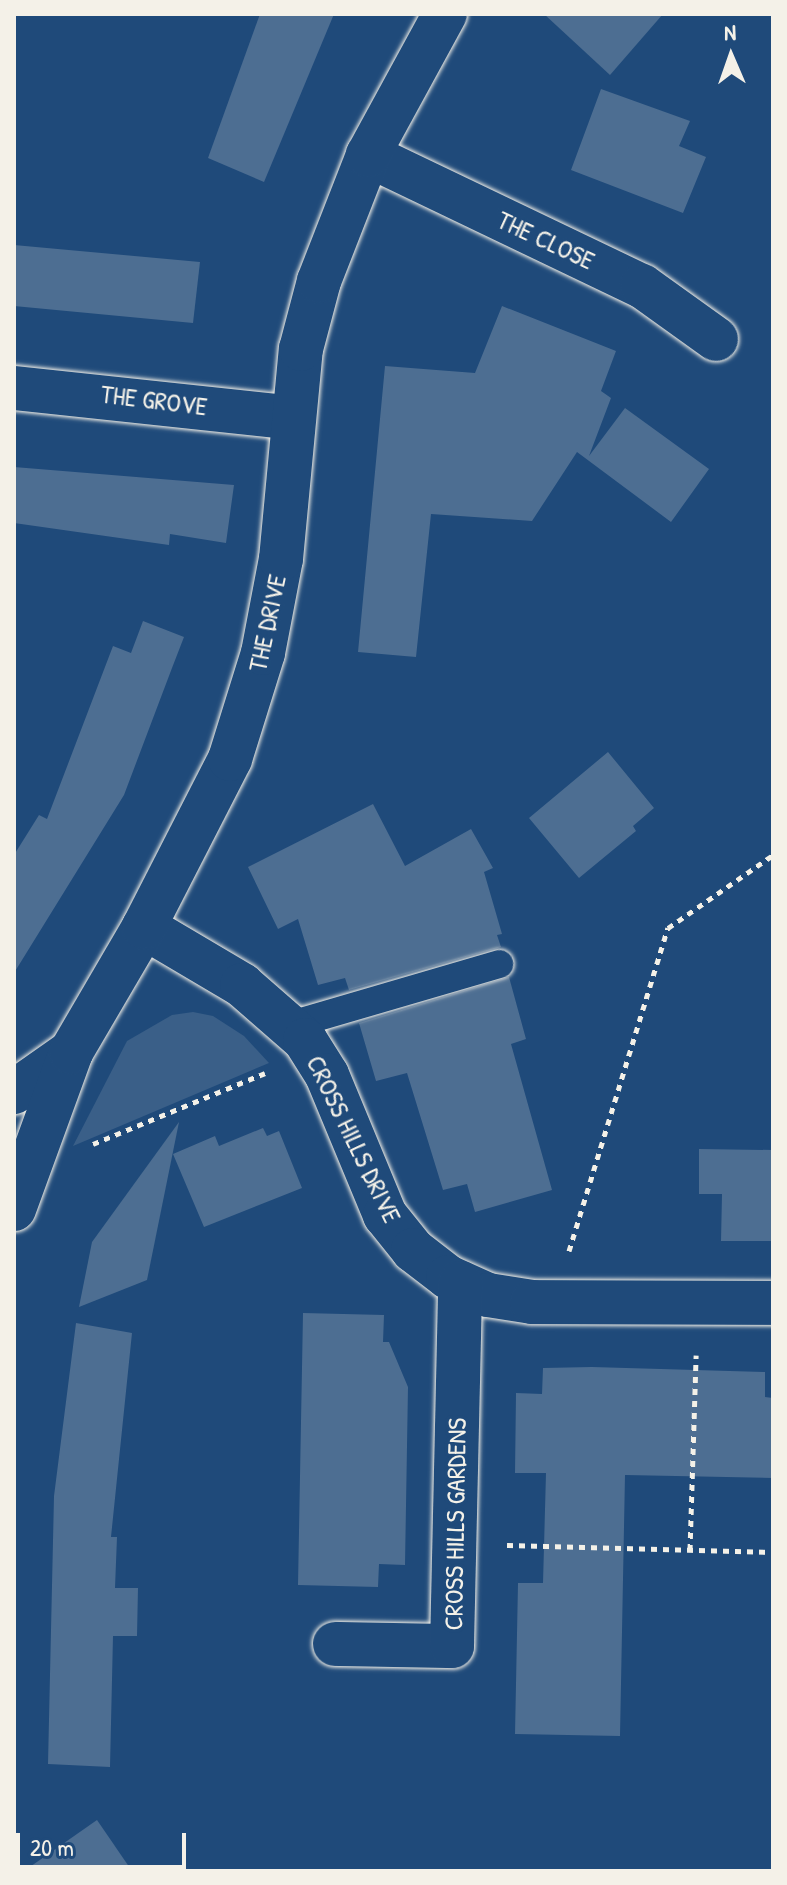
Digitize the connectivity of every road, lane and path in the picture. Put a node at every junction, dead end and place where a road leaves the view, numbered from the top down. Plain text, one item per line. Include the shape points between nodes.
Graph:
1 (445, 14) edge
2 (368, 155) junction
3 (716, 339) dead end
4 (14, 388) edge
5 (293, 418) junction
6 (773, 855) edge
7 (144, 927) junction
8 (499, 964) dead end
9 (303, 1039) junction
10 (71, 1052) junction
11 (14, 1092) edge
12 (19, 1190) edge
13 (460, 1283) junction
14 (554, 1302) junction
15 (698, 1302) junction
16 (773, 1303) edge
17 (454, 1543) junction
18 (690, 1550) junction
19 (773, 1552) edge
20 (335, 1644) dead end

1 - 2 street, THE DRIVE
2 - 3 street, THE CLOSE via 642,286
2 - 5 street, THE DRIVE via 319,281 301,349
4 - 5 street, THE GROVE
5 - 7 street, THE DRIVE via 281,559 263,653 230,759
6 - 14 path via 668,928
7 - 9 street, CROSS HILLS DRIVE via 242,985
7 - 10 street, THE DRIVE
8 - 9 lane
9 - 12 path
9 - 13 street, CROSS HILLS DRIVE via 385,1215 413,1250
10 - 11 street
10 - 12 street, THE DRIVE
13 - 14 street, CROSS HILLS DRIVE via 488,1295
13 - 17 street, CROSS HILLS GARDENS
14 - 15 street, CROSS HILLS DRIVE
15 - 16 street, CROSS HILLS DRIVE
15 - 18 path
17 - 18 path
17 - 20 street, CROSS HILLS GARDENS via 452,1646
18 - 19 path

